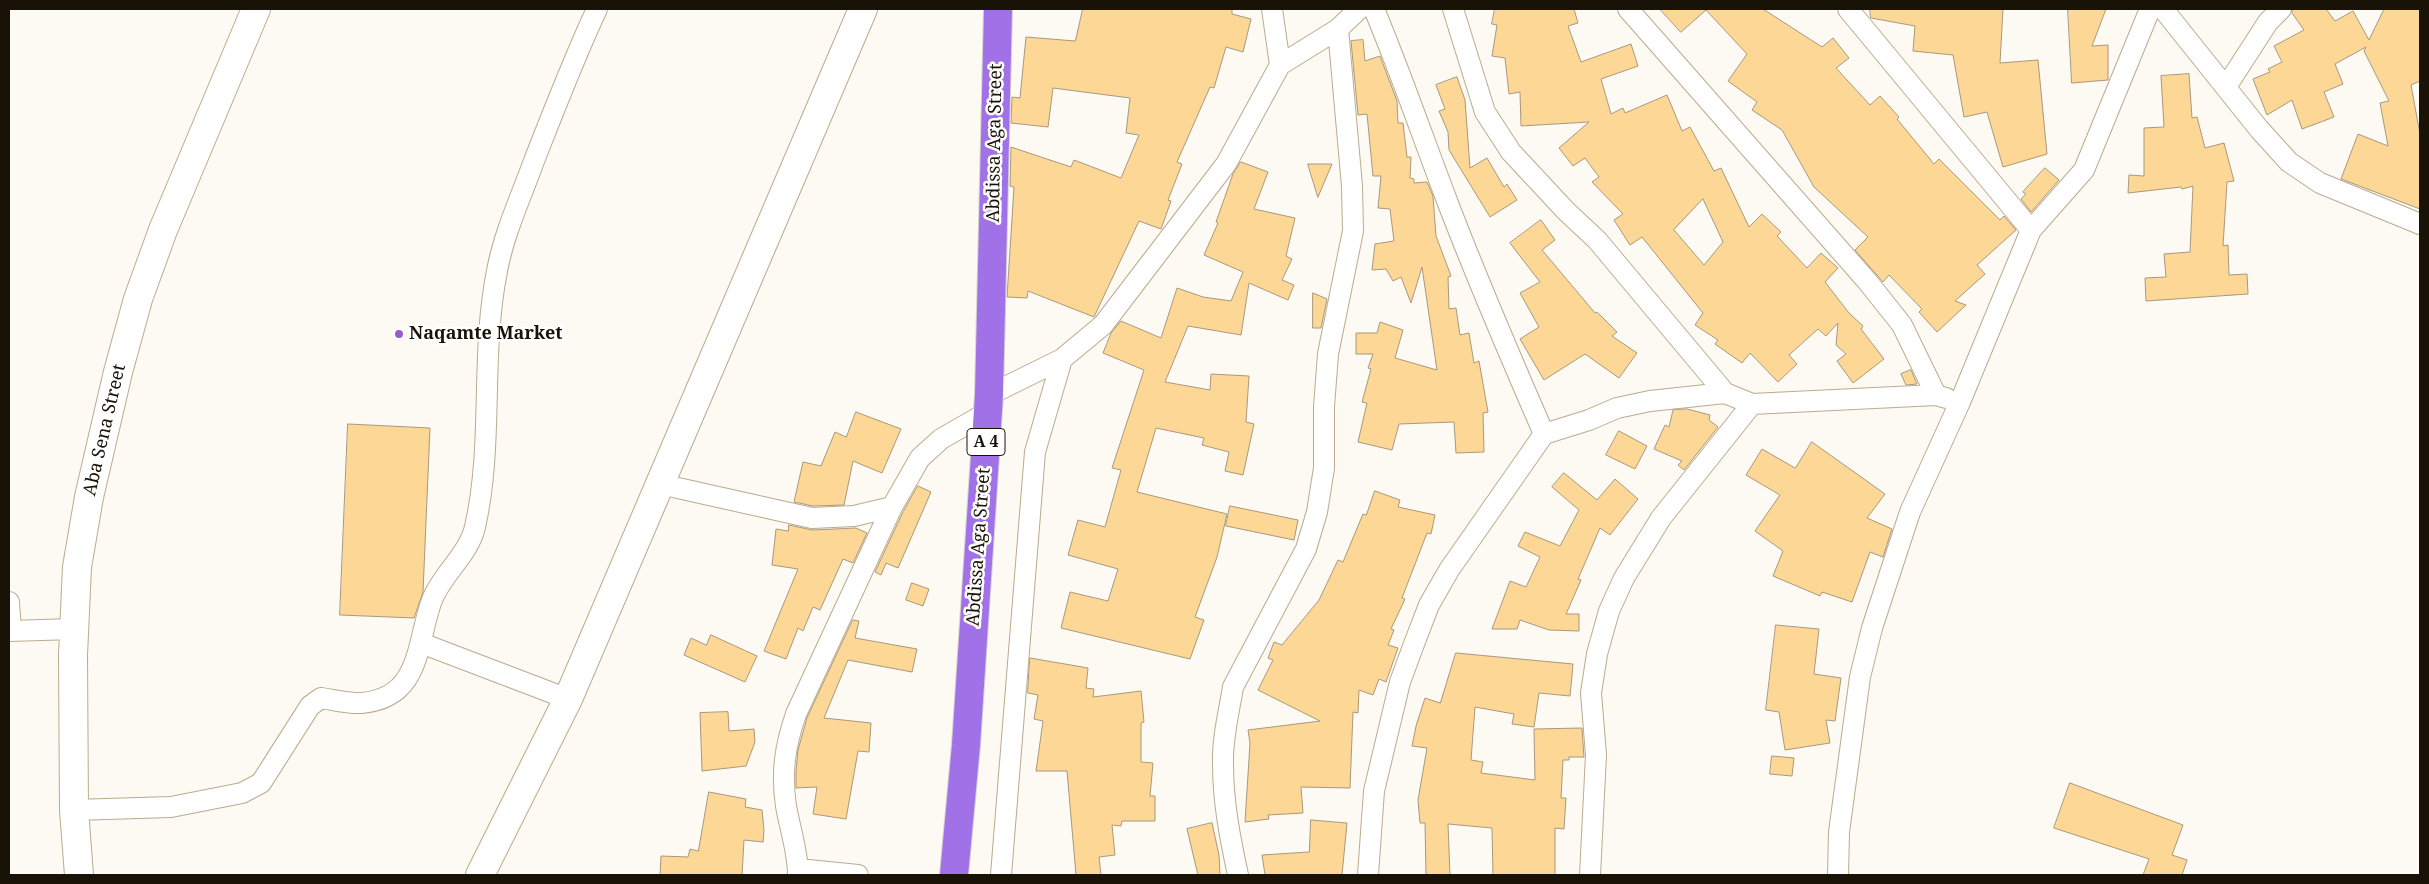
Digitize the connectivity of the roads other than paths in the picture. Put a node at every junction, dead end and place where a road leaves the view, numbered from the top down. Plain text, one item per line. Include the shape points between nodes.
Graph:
1 (256, 9) edge
2 (598, 9) edge
3 (863, 9) edge
4 (998, 9) edge
5 (1272, 9) edge
6 (1359, 9) edge
7 (1374, 9) edge
8 (1453, 9) edge
9 (1848, 9) edge
10 (2150, 9) edge
11 (2163, 9) edge
12 (2281, 9) edge
13 (1633, 11) edge
14 (1338, 29) junction
15 (1280, 65) junction
16 (2226, 87) junction
17 (2420, 224) edge
18 (2031, 230) junction
19 (1062, 359) junction
20 (1725, 393) junction
21 (1936, 394) junction
22 (1960, 402) junction
23 (988, 404) junction
24 (1752, 404) junction
25 (1544, 434) junction
26 (660, 484) junction
27 (892, 507) junction
28 (9, 602) edge
29 (74, 629) junction
30 (10, 631) edge
31 (421, 643) junction
32 (568, 700) junction
33 (74, 810) junction
34 (798, 872) edge
35 (79, 875) edge
36 (480, 875) edge
37 (858, 875) edge
38 (954, 875) edge
39 (1001, 875) edge
40 (1238, 875) edge
41 (1368, 875) edge
42 (1590, 875) edge
43 (1838, 875) edge

1 - 29 street, Aba Sena Street via 163,230 128,333 82,535
2 - 31 street via 558,99 512,218 497,270 488,356 484,460 474,529 432,600
3 - 26 street
4 - 23 highway, Abdissa Aga Street / A 4
5 - 15 street
6 - 14 street
7 - 25 street via 1493,318
8 - 20 street via 1485,112 1511,152 1596,240
9 - 18 street
10 - 18 street via 2084,170
11 - 16 street
12 - 16 street via 2268,22
13 - 21 street via 1902,325
14 - 15 street
14 - 40 street via 1353,231 1328,354 1324,468 1317,512 1306,549 1234,687 1229,712 1222,762 1226,814
15 - 19 street via 1226,164 1104,324
16 - 17 street via 2290,162 2320,183
18 - 22 street
19 - 23 street
19 - 39 street via 1035,452
20 - 24 street
20 - 25 street via 1617,408
21 - 22 street
21 - 24 street
22 - 43 street via 1910,512 1872,628 1860,677 1851,739 1839,832
23 - 27 street via 920,458
23 - 38 highway, Abdissa Aga Street / A 4 via 966,745
24 - 42 street via 1643,544 1609,611 1597,654 1591,693 1596,756
25 - 41 street via 1449,570 1414,644 1400,682 1374,792
26 - 27 street via 812,518 854,516
26 - 32 street
27 - 34 street via 796,714 786,744 786,804
28 - 30 street
29 - 30 street
29 - 33 street, Aba Sena Street
31 - 32 street
31 - 33 street via 411,675 400,688 361,703 321,698 310,706 262,783 242,793 171,807
32 - 36 street
33 - 35 street, Aba Sena Street
34 - 37 street

